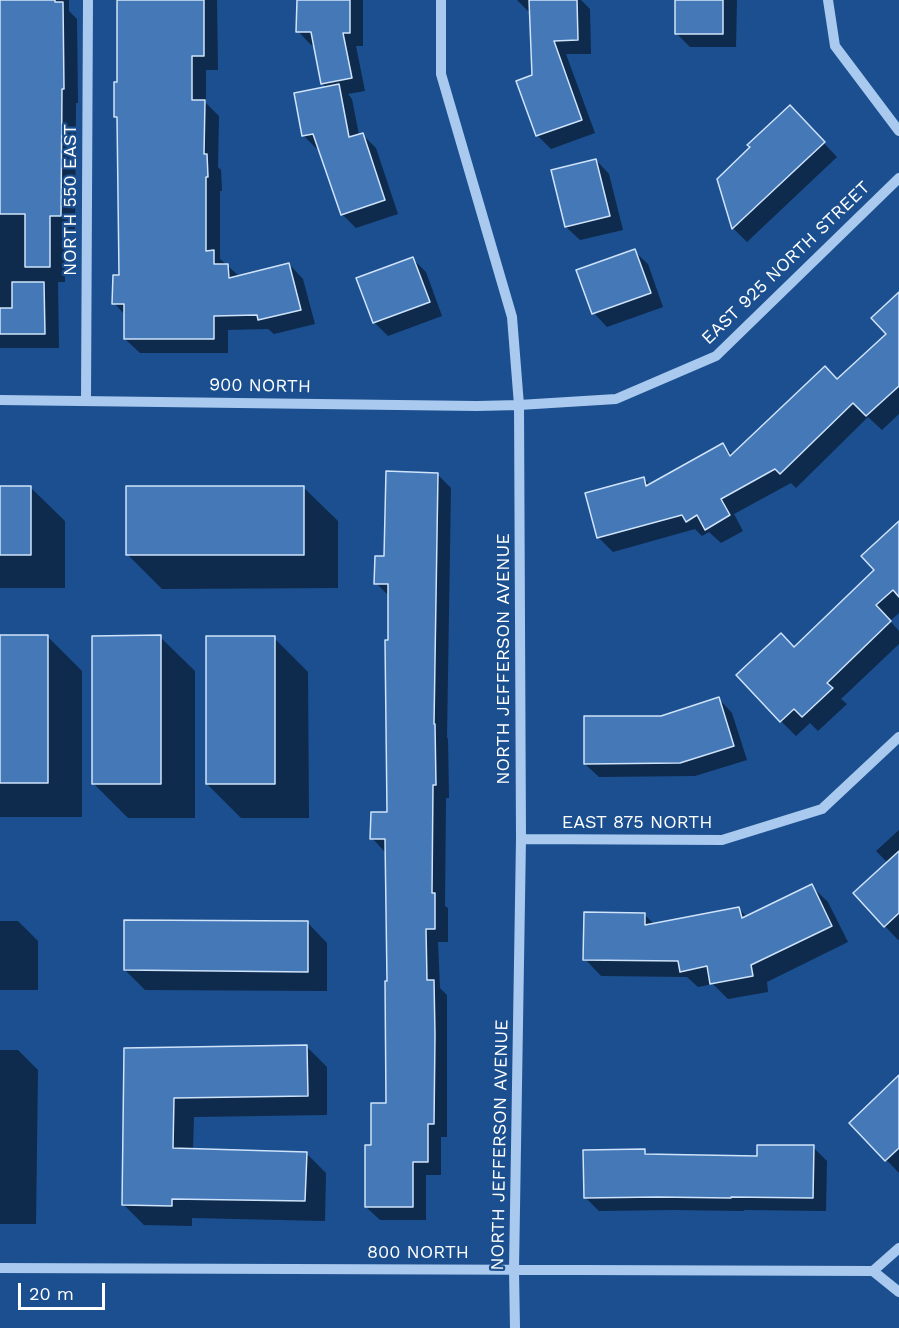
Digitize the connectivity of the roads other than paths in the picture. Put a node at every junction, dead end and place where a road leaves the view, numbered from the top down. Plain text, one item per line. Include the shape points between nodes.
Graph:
1 (88, 0) edge
2 (441, 0) edge
3 (828, 0) edge
4 (899, 130) edge
5 (899, 178) edge
6 (0, 400) edge
7 (86, 400) junction
8 (519, 405) junction
9 (899, 737) edge
10 (521, 839) junction
11 (899, 1248) edge
12 (0, 1268) edge
13 (514, 1270) junction
14 (873, 1270) junction
15 (899, 1292) edge
16 (515, 1328) edge

1 - 7 street, NORTH 550 EAST
2 - 8 street, NORTH JEFFERSON AVENUE via 441,74 512,317
3 - 4 street via 835,46
5 - 8 street, EAST 925 NORTH STREET via 716,356 616,399
6 - 7 street, 900 NORTH
7 - 8 street, 900 NORTH
8 - 10 street, NORTH JEFFERSON AVENUE
9 - 10 street, EAST 875 NORTH via 822,810 722,840
10 - 13 street, NORTH JEFFERSON AVENUE
11 - 14 street
12 - 13 street, 800 NORTH
13 - 14 street, 800 NORTH
13 - 16 street, NORTH JEFFERSON AVENUE
14 - 15 street

